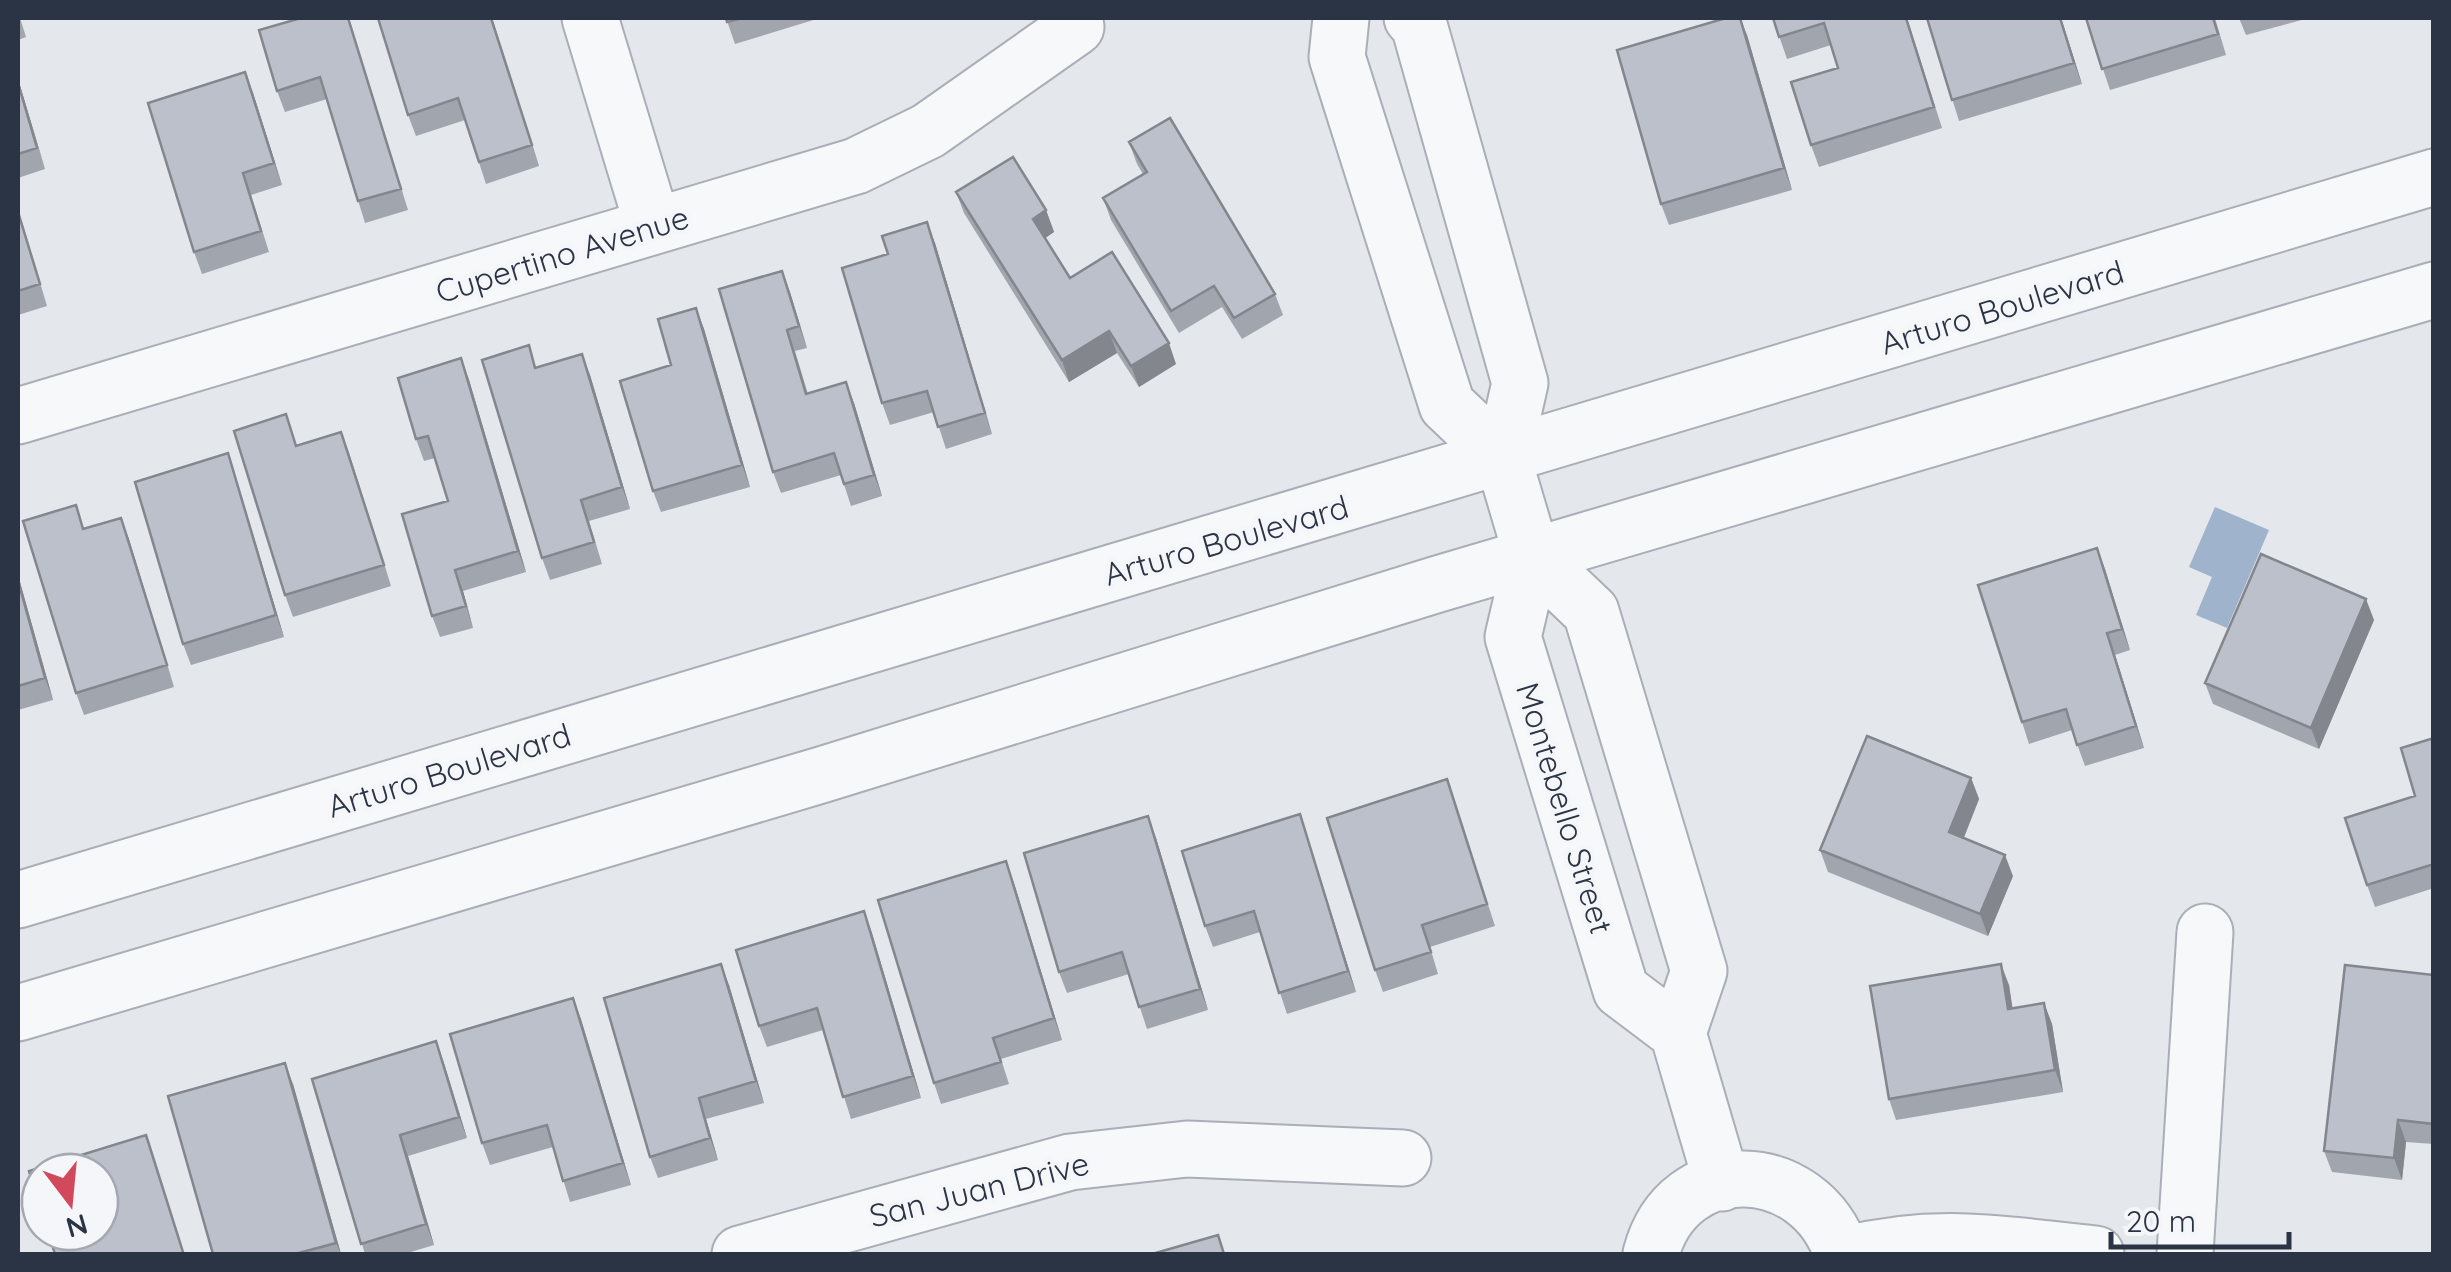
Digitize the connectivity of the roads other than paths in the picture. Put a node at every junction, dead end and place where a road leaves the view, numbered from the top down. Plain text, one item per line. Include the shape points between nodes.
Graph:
1 (590, 18) edge
2 (1340, 18) edge
3 (1412, 18) edge
4 (1076, 27) dead end
5 (2434, 177) edge
6 (653, 226) junction
7 (2434, 290) edge
8 (18, 416) edge
9 (1503, 458) junction
10 (1532, 556) junction
11 (18, 900) edge
12 (2205, 932) dead end
13 (18, 1013) edge
14 (1678, 1033) junction
15 (1403, 1158) dead end
16 (1722, 1182) junction
17 (744, 1254) edge
18 (1652, 1254) edge
19 (1845, 1254) edge
20 (2096, 1254) edge
21 (2185, 1254) edge

1 - 6 street
2 - 9 street, Montebello Street via 1337,57 1448,405
3 - 9 street, Montebello Street via 1520,383
4 - 6 street, Cupertino Avenue via 928,131 856,166
5 - 9 street, Arturo Boulevard
6 - 8 street, Cupertino Avenue
7 - 10 street
9 - 10 street, Montebello Street
9 - 11 street, Arturo Boulevard
10 - 13 street
10 - 14 street via 1591,612 1699,971
10 - 14 street, Montebello Street via 1513,637 1615,972 1621,990
12 - 21 street
14 - 16 street
15 - 17 street, San Juan Drive via 1187,1149 1070,1162
16 - 18 street via 1680,1204 1663,1223
16 - 19 street via 1750,1178 1799,1193 1827,1220
19 - 20 street via 1940,1238

